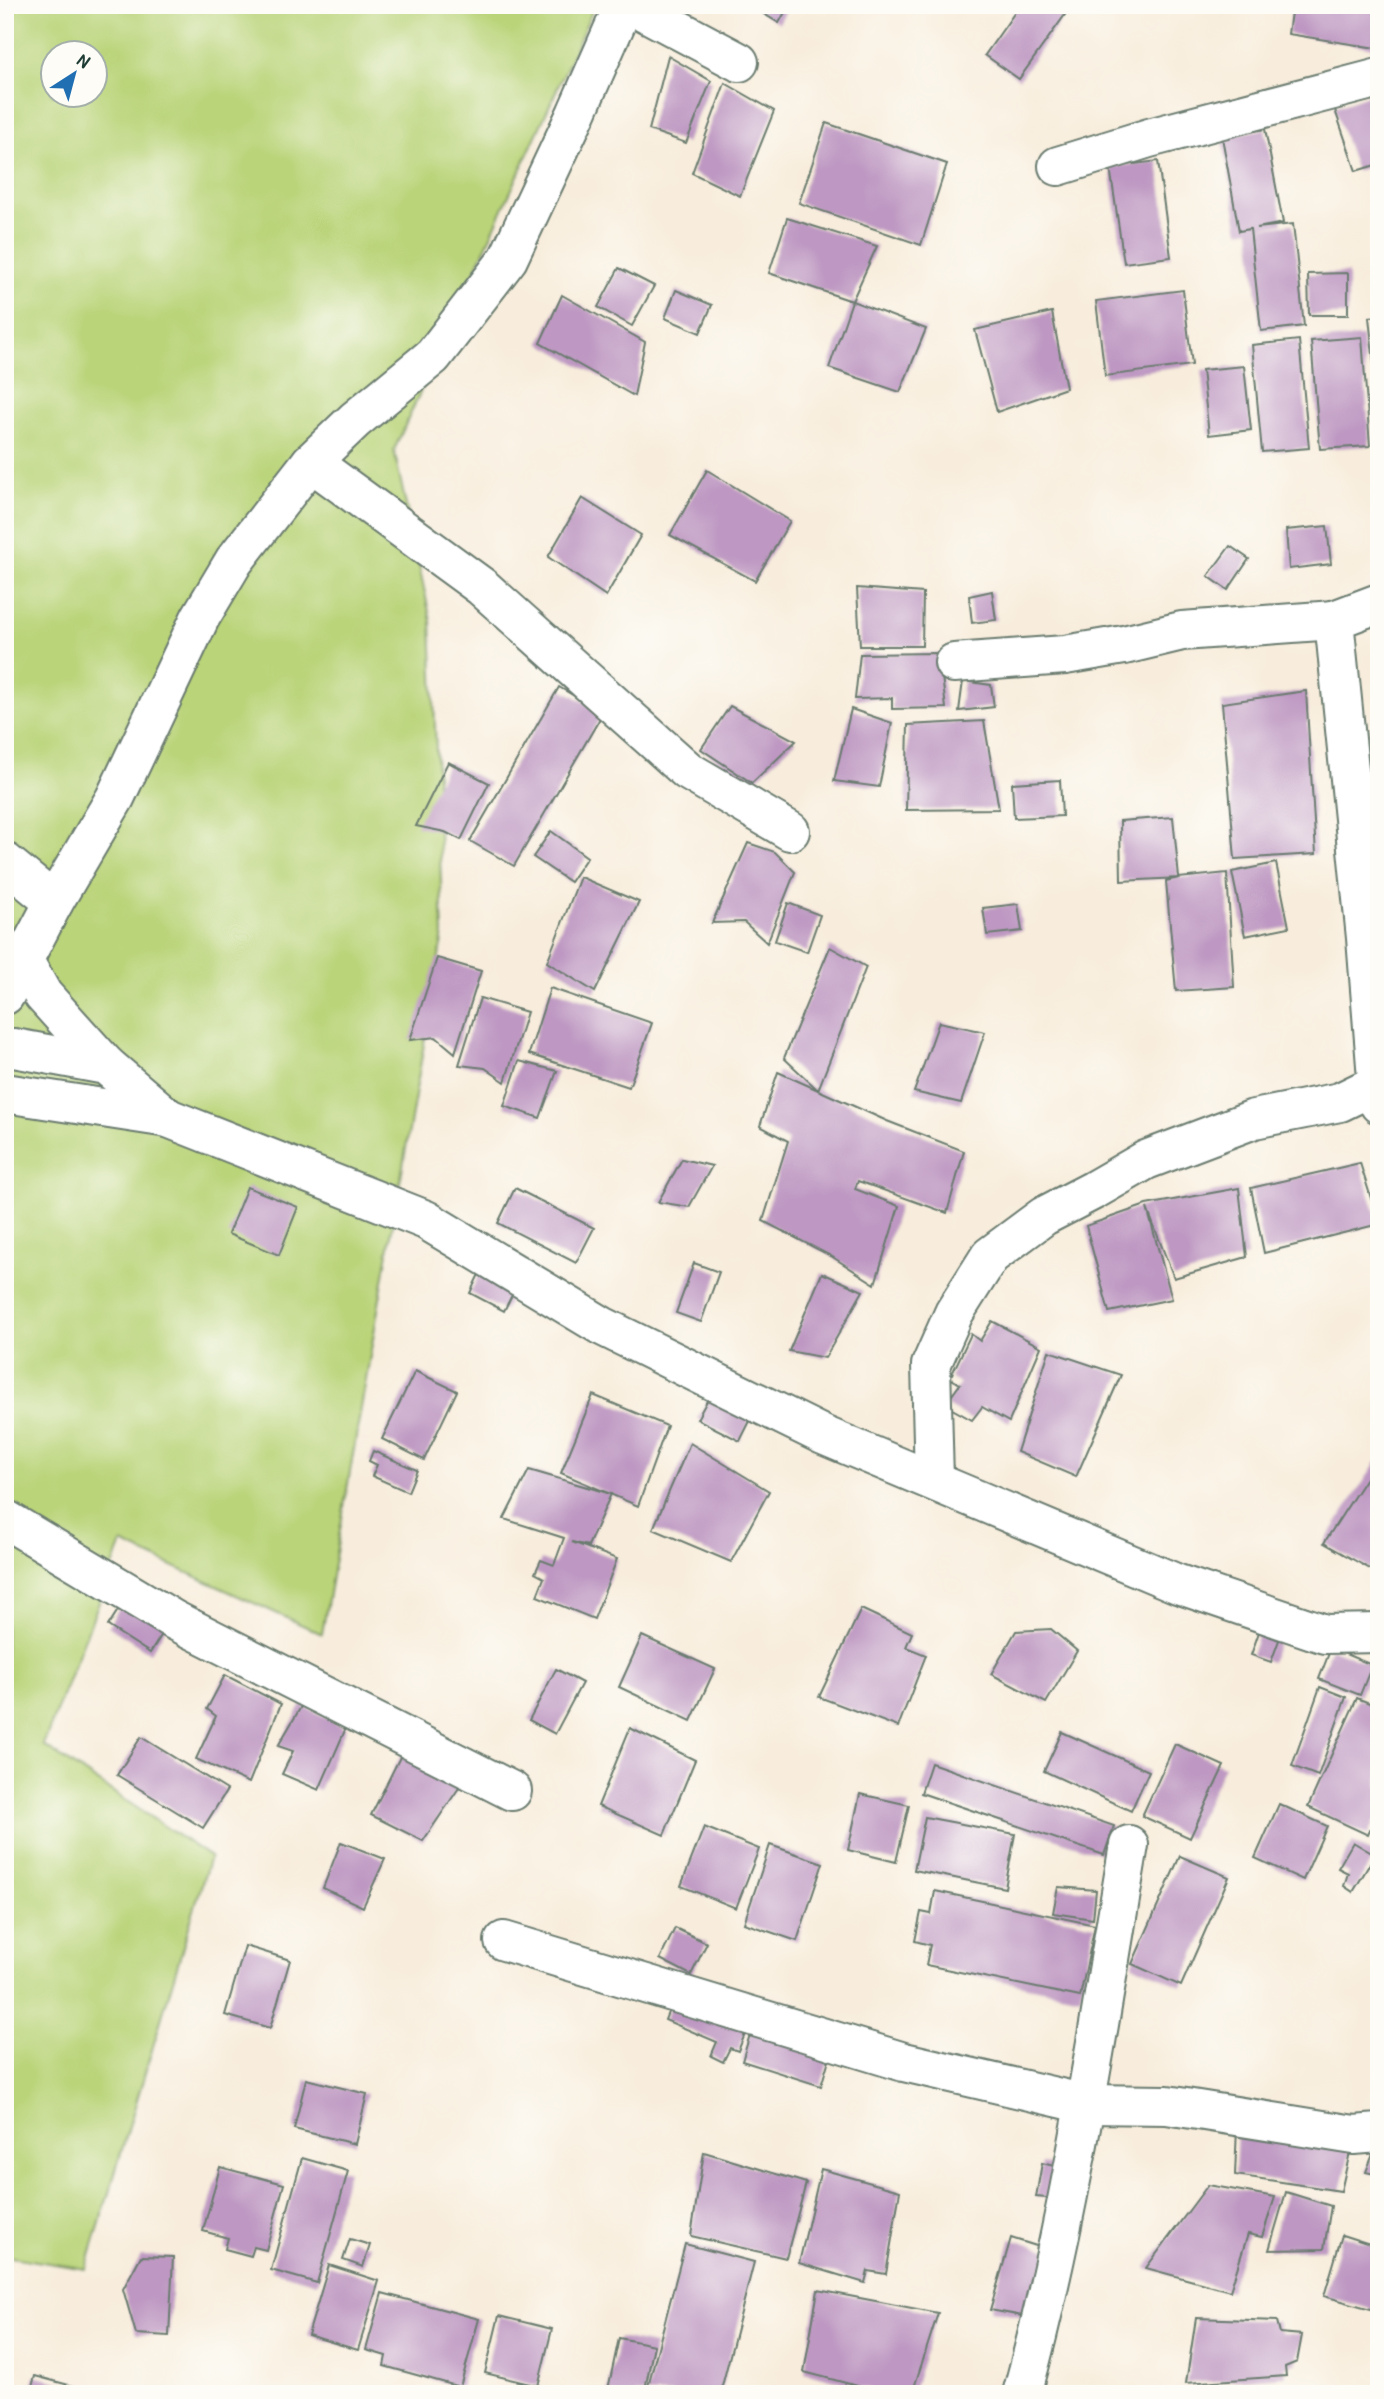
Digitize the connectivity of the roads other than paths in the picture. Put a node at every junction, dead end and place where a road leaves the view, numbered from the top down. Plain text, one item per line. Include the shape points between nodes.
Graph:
1 (624, 5) edge
2 (632, 5) edge
3 (739, 62) dead end
4 (1379, 78) edge
5 (1058, 166) dead end
6 (311, 462) junction
7 (1379, 603) edge
8 (1334, 620) junction
9 (954, 663) dead end
10 (790, 831) dead end
11 (5, 862) edge
12 (54, 902) junction
13 (24, 961) junction
14 (5, 995) edge
15 (5, 1049) edge
16 (106, 1065) junction
17 (1378, 1090) edge
18 (5, 1093) edge
19 (168, 1118) junction
20 (934, 1480) junction
21 (5, 1519) edge
22 (1379, 1633) edge
23 (512, 1791) dead end
24 (1129, 1845) dead end
25 (504, 1941) dead end
26 (1086, 2104) junction
27 (1379, 2133) edge
28 (1023, 2394) edge

1 - 6 street via 508,259 433,356
2 - 3 street
4 - 5 street
6 - 10 street via 482,587 688,771
6 - 12 street via 233,561 200,618 115,798
7 - 8 street
8 - 9 street via 1182,631 1065,654
8 - 17 street
11 - 12 street
12 - 13 street
13 - 14 street
13 - 16 street via 43,995
15 - 16 street
16 - 19 street
17 - 20 street via 1254,1119 1146,1160 1044,1216 990,1256 954,1313 931,1365
18 - 19 street
19 - 20 street via 426,1220 602,1326 823,1435
20 - 22 street via 1203,1592 1325,1633
21 - 23 street via 174,1620
24 - 26 street
25 - 26 street via 904,2062
26 - 27 street via 1167,2105 1354,2135
26 - 28 street

